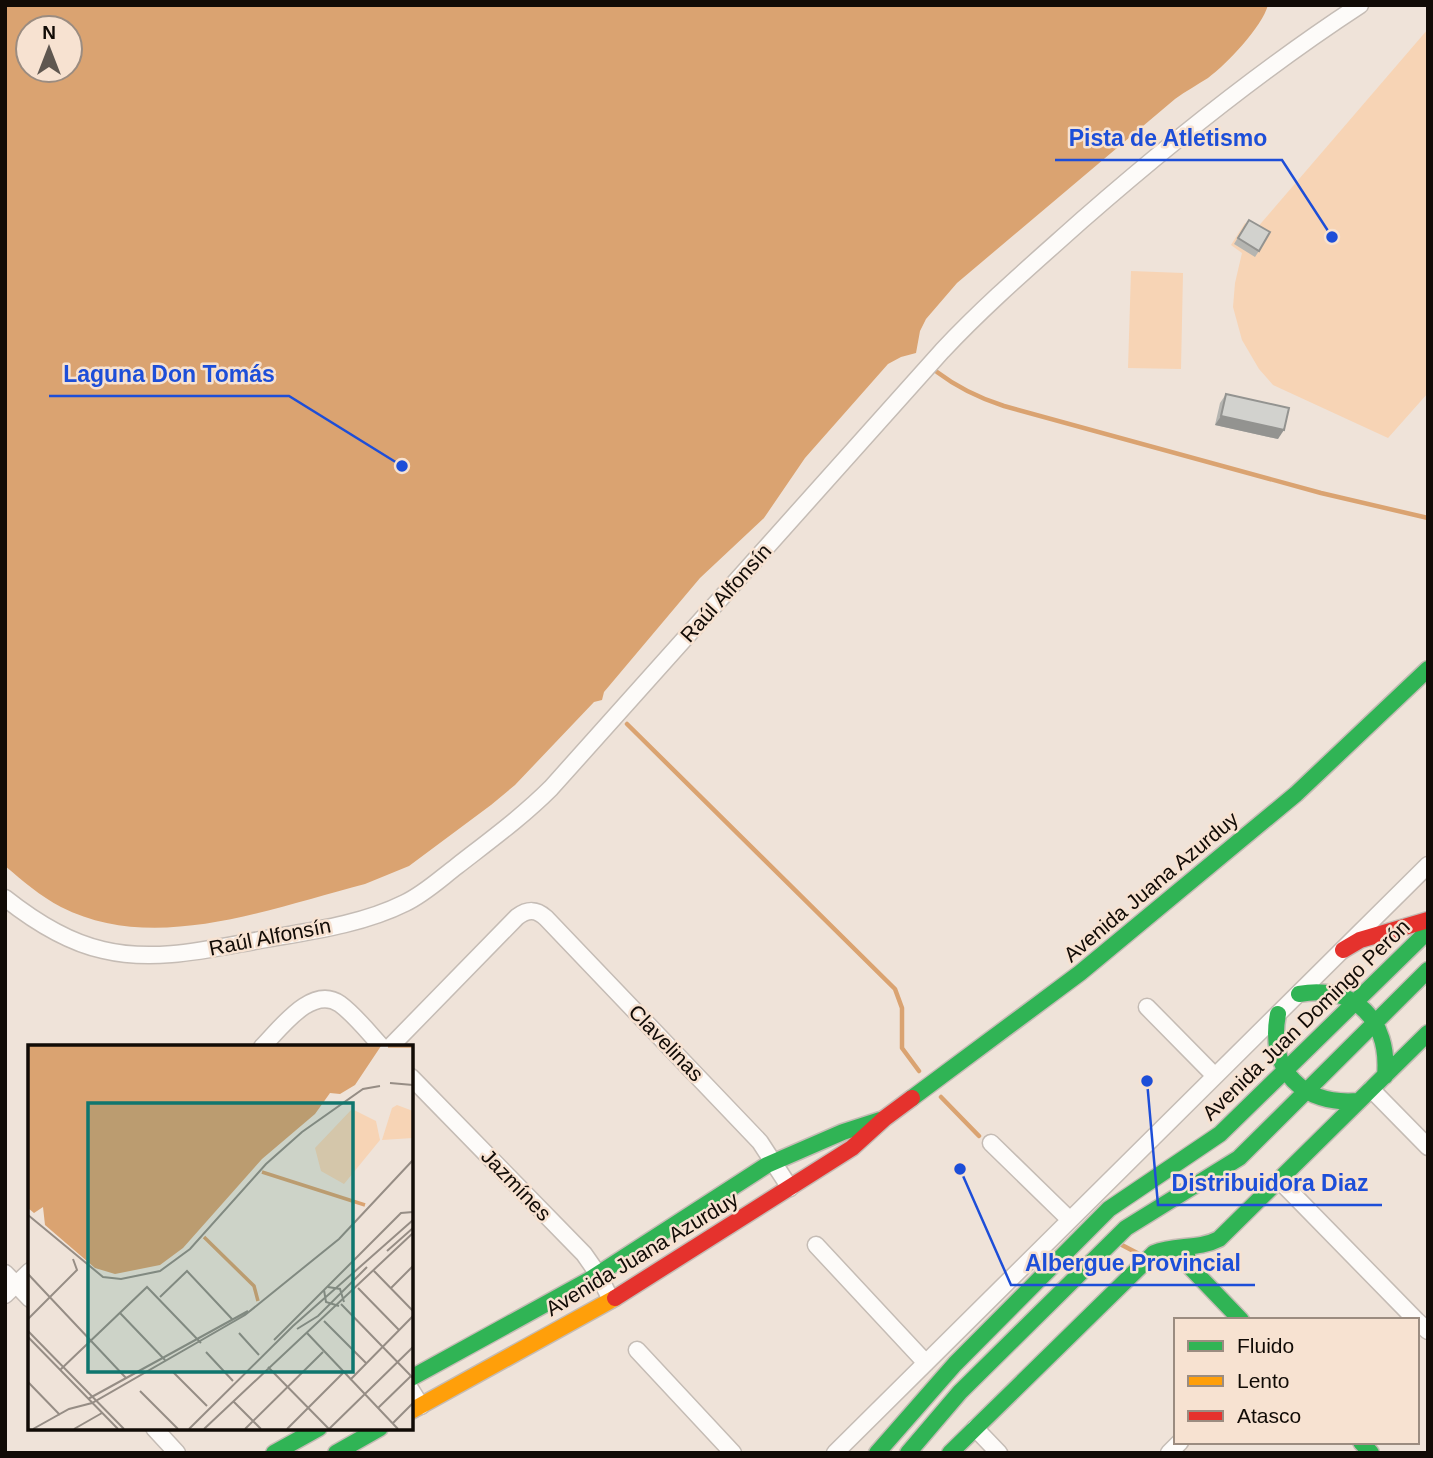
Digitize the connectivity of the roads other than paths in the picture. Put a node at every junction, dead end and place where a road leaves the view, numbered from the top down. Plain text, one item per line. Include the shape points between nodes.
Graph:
1 (1360, 5) edge
2 (1428, 669) edge
3 (1428, 864) edge
4 (5, 898) edge
5 (1428, 920) edge
6 (1428, 930) edge
7 (1343, 950) junction
8 (1428, 970) edge
9 (1298, 994) junction
10 (1355, 1002) junction
11 (1147, 1007) dead end
12 (1278, 1014) junction
13 (1375, 1023) junction
14 (1428, 1033) edge
15 (264, 1045) edge
16 (380, 1045) edge
17 (392, 1045) edge
18 (1285, 1071) junction
19 (1215, 1076) junction
20 (1385, 1076) junction
21 (413, 1079) edge
22 (1371, 1089) junction
23 (1306, 1091) junction
24 (1359, 1101) junction
25 (885, 1118) junction
26 (991, 1143) dead end
27 (1428, 1147) edge
28 (774, 1161) junction
29 (1279, 1180) junction
30 (790, 1188) junction
31 (1070, 1220) junction
32 (816, 1245) dead end
33 (1185, 1247) junction
34 (28, 1272) edge
35 (598, 1274) junction
36 (9, 1284) edge
37 (28, 1298) edge
38 (611, 1300) junction
39 (1239, 1318) edge
40 (1415, 1318) edge
41 (636, 1350) dead end
42 (926, 1363) junction
43 (413, 1377) edge
44 (416, 1408) edge
45 (975, 1428) junction
46 (156, 1430) edge
47 (315, 1430) edge
48 (376, 1430) edge
49 (909, 1452) edge
50 (177, 1453) edge
51 (274, 1453) edge
52 (336, 1453) edge
53 (733, 1453) edge
54 (835, 1453) edge
55 (877, 1453) edge
56 (950, 1453) edge
57 (999, 1453) edge

1 - 4 street, Raúl Alfonsín via 1157,155 1003,290 942,351 551,788 420,895 385,912 340,924 153,956 79,943
2 - 25 street, Avenida Juana Azurduy via 1296,794 1092,963
3 - 7 street
5 - 7 street via 1360,940
6 - 10 street, Avenida Juan Domingo Perón
7 - 9 street
8 - 13 street
9 - 10 street via 1328,991
9 - 12 street
10 - 13 street
10 - 18 street, Avenida Juan Domingo Perón
11 - 19 street
12 - 18 street via 1274,1043
12 - 19 street
13 - 20 street via 1386,1048
13 - 23 street
14 - 20 street
15 - 16 street via 305,1005 324,998 339,1003
17 - 28 street, Clavelinas via 517,917 531,910 547,918
18 - 23 street
18 - 55 street, Avenida Juan Domingo Perón via 1220,1134 1104,1213 951,1368
19 - 31 street
20 - 22 street
21 - 35 street, Jazmínes
22 - 24 street
22 - 27 street
23 - 24 street via 1335,1104
23 - 49 street via 1239,1158 1126,1228 960,1392
24 - 29 street
25 - 28 street, Avenida Juana Azurduy
25 - 30 street, Avenida Juana Azurduy via 852,1148
26 - 31 street
28 - 30 street, Clavelinas
28 - 35 street, Avenida Juana Azurduy
29 - 33 street via 1219,1239
29 - 40 street
30 - 38 street, Avenida Juana Azurduy
31 - 42 street
32 - 42 street
33 - 39 street via 1190,1267
33 - 45 street via 1152,1254
34 - 36 street
35 - 38 street, Jazmínes
35 - 43 street, Avenida Juana Azurduy
36 - 37 street
38 - 44 street, Avenida Juana Azurduy
41 - 53 street
42 - 54 street
45 - 56 street
45 - 57 street
46 - 50 street
47 - 51 street
48 - 52 street

